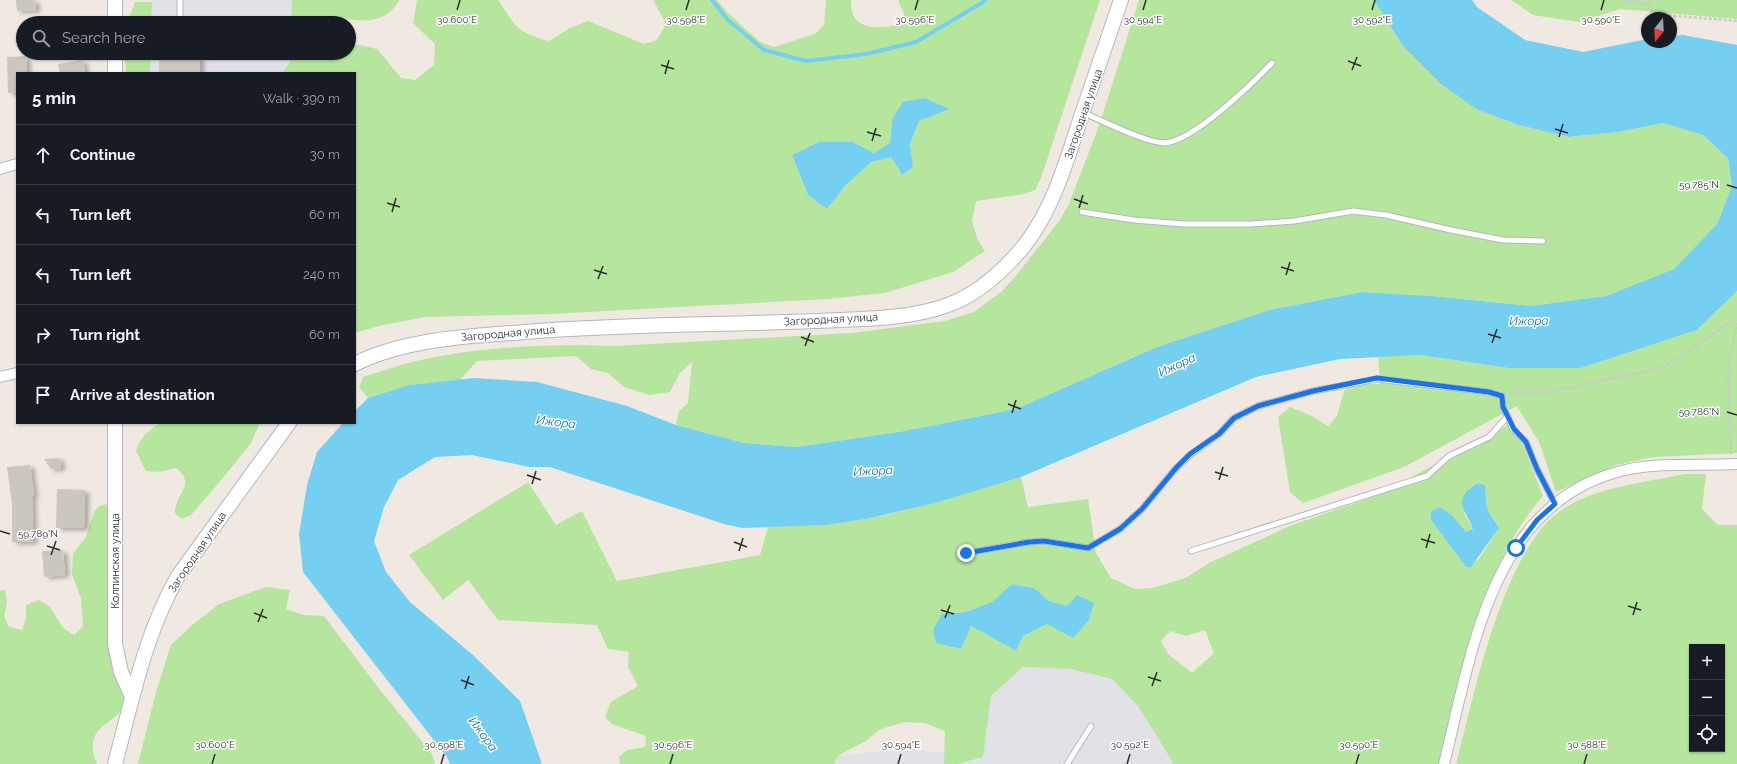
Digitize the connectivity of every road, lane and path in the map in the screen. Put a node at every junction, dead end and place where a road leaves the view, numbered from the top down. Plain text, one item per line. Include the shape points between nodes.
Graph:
1 (115, 0) edge
2 (180, 0) edge
3 (1122, 0) edge
4 (1624, 0) edge
5 (115, 16) edge
6 (180, 16) edge
7 (1737, 21) edge
8 (115, 60) edge
9 (1272, 63) dead end
10 (115, 72) edge
11 (1083, 113) junction
12 (16, 164) edge
13 (0, 169) edge
14 (1082, 212) dead end
15 (1543, 241) dead end
16 (1737, 316) edge
17 (1737, 324) edge
18 (356, 364) edge
19 (16, 373) edge
20 (0, 377) edge
21 (1502, 396) junction
22 (1508, 416) junction
23 (115, 424) edge
24 (288, 424) edge
25 (1734, 464) edge
26 (1555, 504) junction
27 (1191, 552) dead end
28 (966, 553) dead end
29 (132, 697) junction
30 (1091, 726) dead end
31 (115, 764) edge
32 (1067, 764) edge
33 (1444, 764) edge

1 - 5 main road
2 - 6 lane
3 - 11 main road, Загородная улица
4 - 7 path via 1647,4 1653,12 1662,16
8 - 10 main road
9 - 11 lane via 1239,96 1194,130 1165,143 1142,137
11 - 18 main road, Загородная улица via 1047,208 1025,244 999,273 951,304 914,314 835,320 589,326 483,334 423,343
12 - 13 street
14 - 15 lane via 1184,224 1250,224 1294,222 1353,211 1386,215 1503,240
16 - 21 path via 1696,346 1656,369 1545,393 1520,392
17 - 25 path via 1728,367
19 - 20 street
21 - 22 lane via 1503,407
21 - 28 lane via 1489,392 1377,378 1313,391 1258,406 1234,418 1214,438 1190,454 1142,509 1120,529 1088,548 1044,541
22 - 26 lane via 1514,429 1526,442
22 - 27 lane via 1489,437 1449,456 1427,476
23 - 29 main road, Колпинская улица via 115,644
24 - 29 main road, Загородная улица via 178,576 155,623
25 - 26 street via 1655,465 1625,470 1599,478
26 - 33 street via 1537,520 1520,542 1494,586 1477,634
29 - 31 main road, Загородная улица
30 - 32 lane

